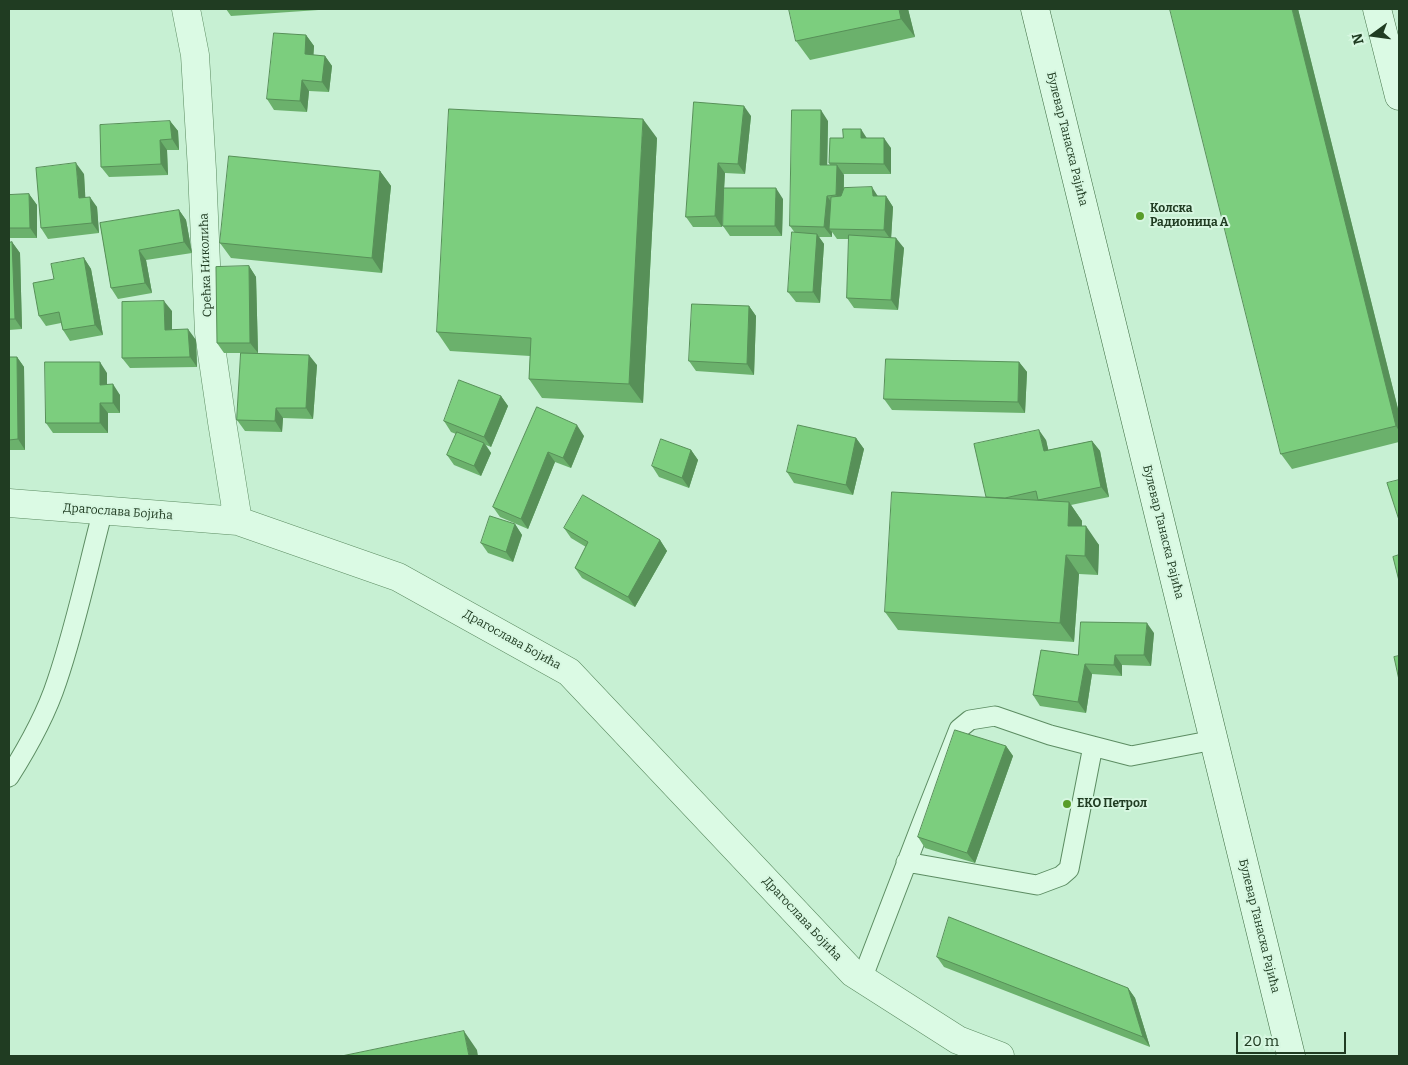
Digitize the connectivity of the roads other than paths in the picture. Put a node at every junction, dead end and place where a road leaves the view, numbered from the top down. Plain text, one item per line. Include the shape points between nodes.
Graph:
1 (186, 9) edge
2 (1035, 9) edge
3 (1377, 9) edge
4 (1399, 96) edge
5 (9, 503) edge
6 (103, 510) junction
7 (238, 521) junction
8 (1214, 740) junction
9 (1093, 746) junction
10 (9, 777) edge
11 (906, 862) junction
12 (862, 979) junction
13 (1000, 1056) edge
14 (1291, 1056) edge

1 - 7 street, Срећка Николића via 195,65 209,333
2 - 8 street, Булевар Танаска Рајића
3 - 4 street
5 - 6 street, Драгослава Бојића
6 - 7 street, Драгослава Бојића
6 - 10 lane via 57,682 40,722
7 - 12 street, Драгослава Бојића via 398,577 569,672
8 - 9 lane via 1131,756
8 - 14 street, Булевар Танаска Рајића
9 - 11 lane via 995,716 970,720 960,730
9 - 11 lane via 1069,869 1061,876 1037,885
11 - 12 lane
12 - 13 street, Драгослава Бојића via 958,1040

